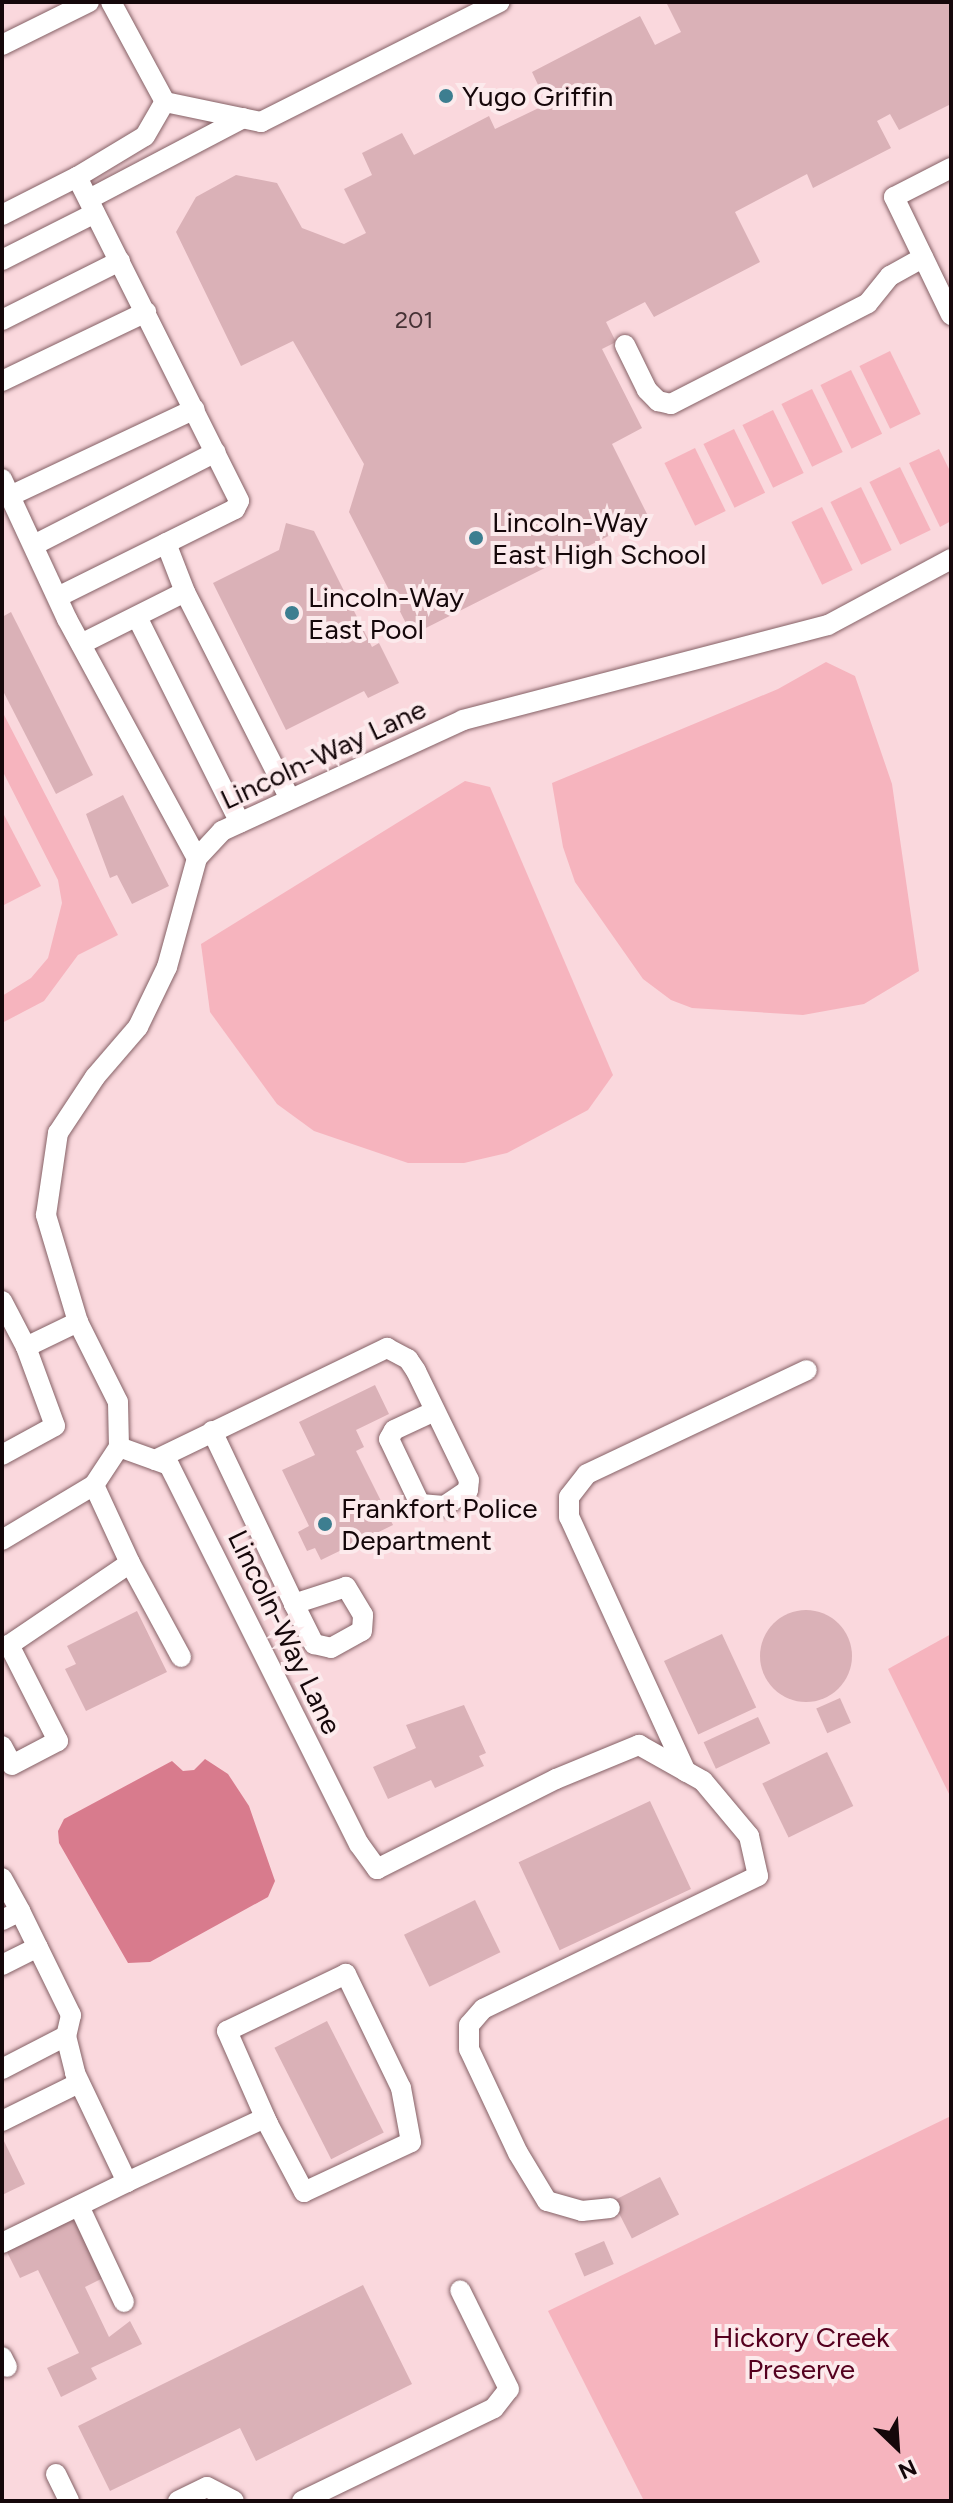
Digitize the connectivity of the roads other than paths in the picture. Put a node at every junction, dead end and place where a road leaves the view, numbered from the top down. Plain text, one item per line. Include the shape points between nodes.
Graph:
1 (89, 2) edge
2 (111, 2) edge
3 (500, 2) edge
4 (2, 45) edge
5 (165, 102) junction
6 (243, 118) junction
7 (951, 168) edge
8 (77, 177) junction
9 (92, 206) junction
10 (2, 215) edge
11 (923, 258) junction
12 (2, 260) edge
13 (120, 261) junction
14 (146, 312) junction
15 (951, 315) edge
16 (2, 320) edge
17 (625, 345) dead end
18 (2, 381) edge
19 (195, 409) junction
20 (216, 452) junction
21 (6, 487) edge
22 (166, 543) junction
23 (34, 545) junction
24 (951, 559) edge
25 (185, 592) junction
26 (58, 597) junction
27 (137, 617) junction
28 (81, 644) junction
29 (290, 799) junction
30 (240, 823) junction
31 (197, 858) junction
32 (2, 1301) edge
33 (78, 1322) junction
34 (26, 1347) junction
35 (807, 1370) dead end
36 (435, 1411) junction
37 (212, 1431) junction
38 (119, 1447) junction
39 (2, 1455) edge
40 (155, 1460) junction
41 (94, 1485) junction
42 (2, 1540) edge
43 (130, 1563) junction
44 (294, 1604) junction
45 (5, 1647) edge
46 (181, 1657) dead end
47 (2, 1746) edge
48 (686, 1772) junction
49 (2, 1878) edge
50 (11, 1915) edge
51 (38, 1947) junction
52 (2, 1965) edge
53 (66, 2036) junction
54 (2, 2069) edge
55 (79, 2083) junction
56 (2, 2121) edge
57 (268, 2124) junction
58 (127, 2182) junction
59 (79, 2206) junction
60 (610, 2208) dead end
61 (2, 2243) edge
62 (460, 2290) dead end
63 (124, 2302) dead end
64 (56, 2474) dead end
65 (69, 2501) edge
66 (178, 2501) edge
67 (234, 2501) edge
68 (302, 2501) edge

1 - 4 street
2 - 5 street
3 - 6 street via 261,122
5 - 6 street
5 - 8 street via 145,136
6 - 9 street
7 - 11 street via 894,197
8 - 9 street
8 - 10 street
9 - 12 street
9 - 13 street
11 - 15 street
11 - 17 street via 890,276 868,303 671,404 647,390
13 - 14 street
13 - 16 street
14 - 18 street
14 - 19 street
19 - 20 street
19 - 21 street
20 - 22 street via 237,494 235,509
20 - 23 street
21 - 23 street
22 - 25 street
22 - 26 street
23 - 26 street
24 - 29 street, Lincoln-Way Lane via 828,625 463,720
25 - 27 street
25 - 29 street
26 - 28 street
27 - 28 street
27 - 30 street
28 - 31 street
29 - 30 street, Lincoln-Way Lane
30 - 31 street, Lincoln-Way Lane via 222,831
31 - 33 street, Lincoln-Way Lane via 167,967 138,1027 95,1077 58,1133 46,1215
32 - 34 street
33 - 34 street
33 - 38 street, Lincoln-Way Lane via 118,1402
34 - 39 street via 55,1426
35 - 48 street via 587,1474 569,1497 569,1517
36 - 36 street via 469,1480 459,1499 430,1509 413,1493 389,1439 394,1430
36 - 37 street via 408,1359 387,1348
37 - 40 street
37 - 44 street
38 - 40 street, Lincoln-Way Lane
38 - 41 street
40 - 48 street, Lincoln-Way Lane via 169,1465 359,1844 377,1869 556,1779 639,1745
41 - 42 street
41 - 43 street
43 - 45 street
43 - 46 street
44 - 44 street via 320,1649 362,1631 363,1615 346,1587 336,1586
45 - 47 street via 58,1741 12,1765
48 - 60 street via 703,1781 749,1836 758,1876 483,2009 469,2025 469,2049 547,2201 582,2211
49 - 50 street
50 - 51 street
51 - 52 street
51 - 53 street via 71,2015
53 - 54 street
53 - 55 street
55 - 56 street
55 - 58 street
57 - 57 street via 304,2192 411,2142 401,2088 346,1974 227,2031
57 - 58 street via 265,2118
58 - 59 street
59 - 61 street
59 - 63 street
62 - 68 street via 509,2389 494,2408
64 - 65 street
66 - 67 street via 207,2487

